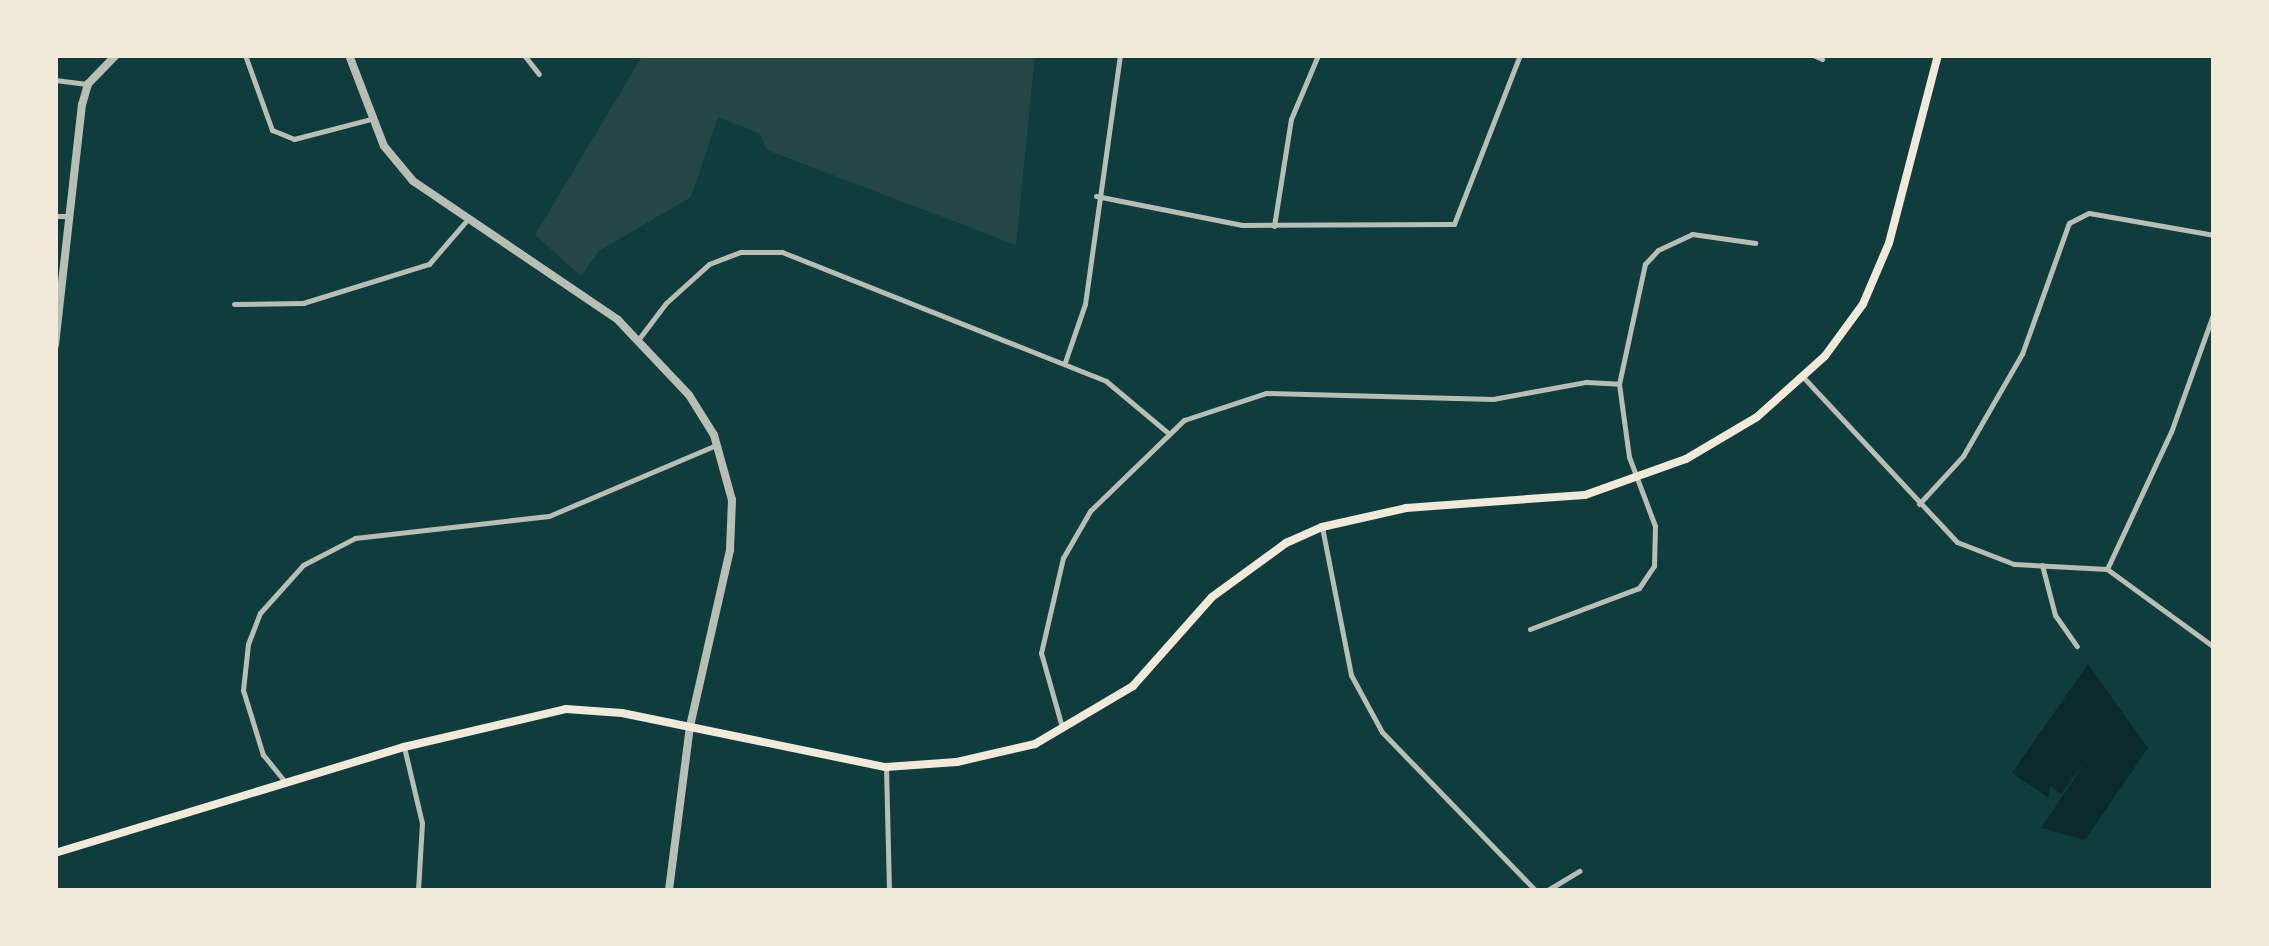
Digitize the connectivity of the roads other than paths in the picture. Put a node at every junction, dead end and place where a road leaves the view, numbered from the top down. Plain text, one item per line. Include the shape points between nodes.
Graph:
1 (116, 55) edge
2 (246, 55) edge
3 (349, 55) edge
4 (524, 55) edge
5 (1120, 55) edge
6 (1318, 55) edge
7 (1520, 55) edge
8 (1813, 55) edge
9 (1938, 55) edge
10 (1822, 58) dead end
11 (539, 74) dead end
12 (55, 80) edge
13 (88, 84) junction
14 (371, 120) junction
15 (1096, 196) junction
16 (55, 216) edge
17 (68, 216) junction
18 (468, 220) junction
19 (1274, 226) junction
20 (2214, 235) edge
21 (1755, 243) dead end
22 (234, 304) dead end
23 (2214, 312) edge
24 (638, 340) junction
25 (55, 345) edge
26 (1065, 362) junction
27 (1804, 378) junction
28 (1620, 384) junction
29 (1167, 432) junction
30 (717, 445) junction
31 (1636, 481) junction
32 (1919, 504) junction
33 (1322, 527) junction
34 (2042, 565) junction
35 (2107, 568) junction
36 (1530, 629) dead end
37 (2077, 646) dead end
38 (2214, 646) edge
39 (690, 726) junction
40 (1063, 730) junction
41 (404, 747) junction
42 (886, 767) junction
43 (288, 785) junction
44 (55, 853) edge
45 (1579, 871) dead end
46 (418, 891) edge
47 (669, 891) edge
48 (889, 891) edge
49 (1536, 891) edge
50 (1546, 891) edge

1 - 13 street
2 - 14 street via 272,130 294,140
3 - 14 street
4 - 11 street
5 - 15 street
6 - 19 street via 1290,119
7 - 19 street via 1454,224
8 - 10 street
9 - 27 main road via 1878,273 1849,326
12 - 13 street
13 - 17 street
14 - 18 street via 413,180
15 - 19 street via 1218,222
15 - 26 street via 1085,304
16 - 17 street
17 - 25 street
18 - 22 street via 429,264 304,303
18 - 24 street via 568,282
20 - 32 street via 2089,213 2069,223 2022,354 1963,456
21 - 28 street via 1692,234 1658,250 1637,281
23 - 35 street via 2171,432
24 - 26 street via 666,302 709,264 741,252 782,252
24 - 30 street via 689,395
26 - 29 street via 1122,391
27 - 31 main road via 1727,437
27 - 32 street
28 - 29 street via 1586,382 1492,399 1266,393 1204,411
28 - 31 street
29 - 40 street via 1090,511 1058,572 1042,653
30 - 39 street via 732,500 730,550
30 - 43 street via 549,516 355,538 302,564 260,613 248,644 244,690 263,755
31 - 33 main road via 1585,496 1406,508
31 - 36 street via 1655,526 1656,550 1639,588
32 - 34 street via 1977,553
33 - 40 main road via 1258,560 1212,597 1133,686
33 - 49 street via 1352,675 1382,732
34 - 35 street
34 - 37 street via 2055,615
35 - 38 street
39 - 41 main road via 566,708
39 - 42 main road
39 - 47 street
40 - 42 main road via 1035,744 956,762
41 - 43 main road
41 - 46 street via 423,838
42 - 48 street
43 - 44 main road
45 - 50 street

